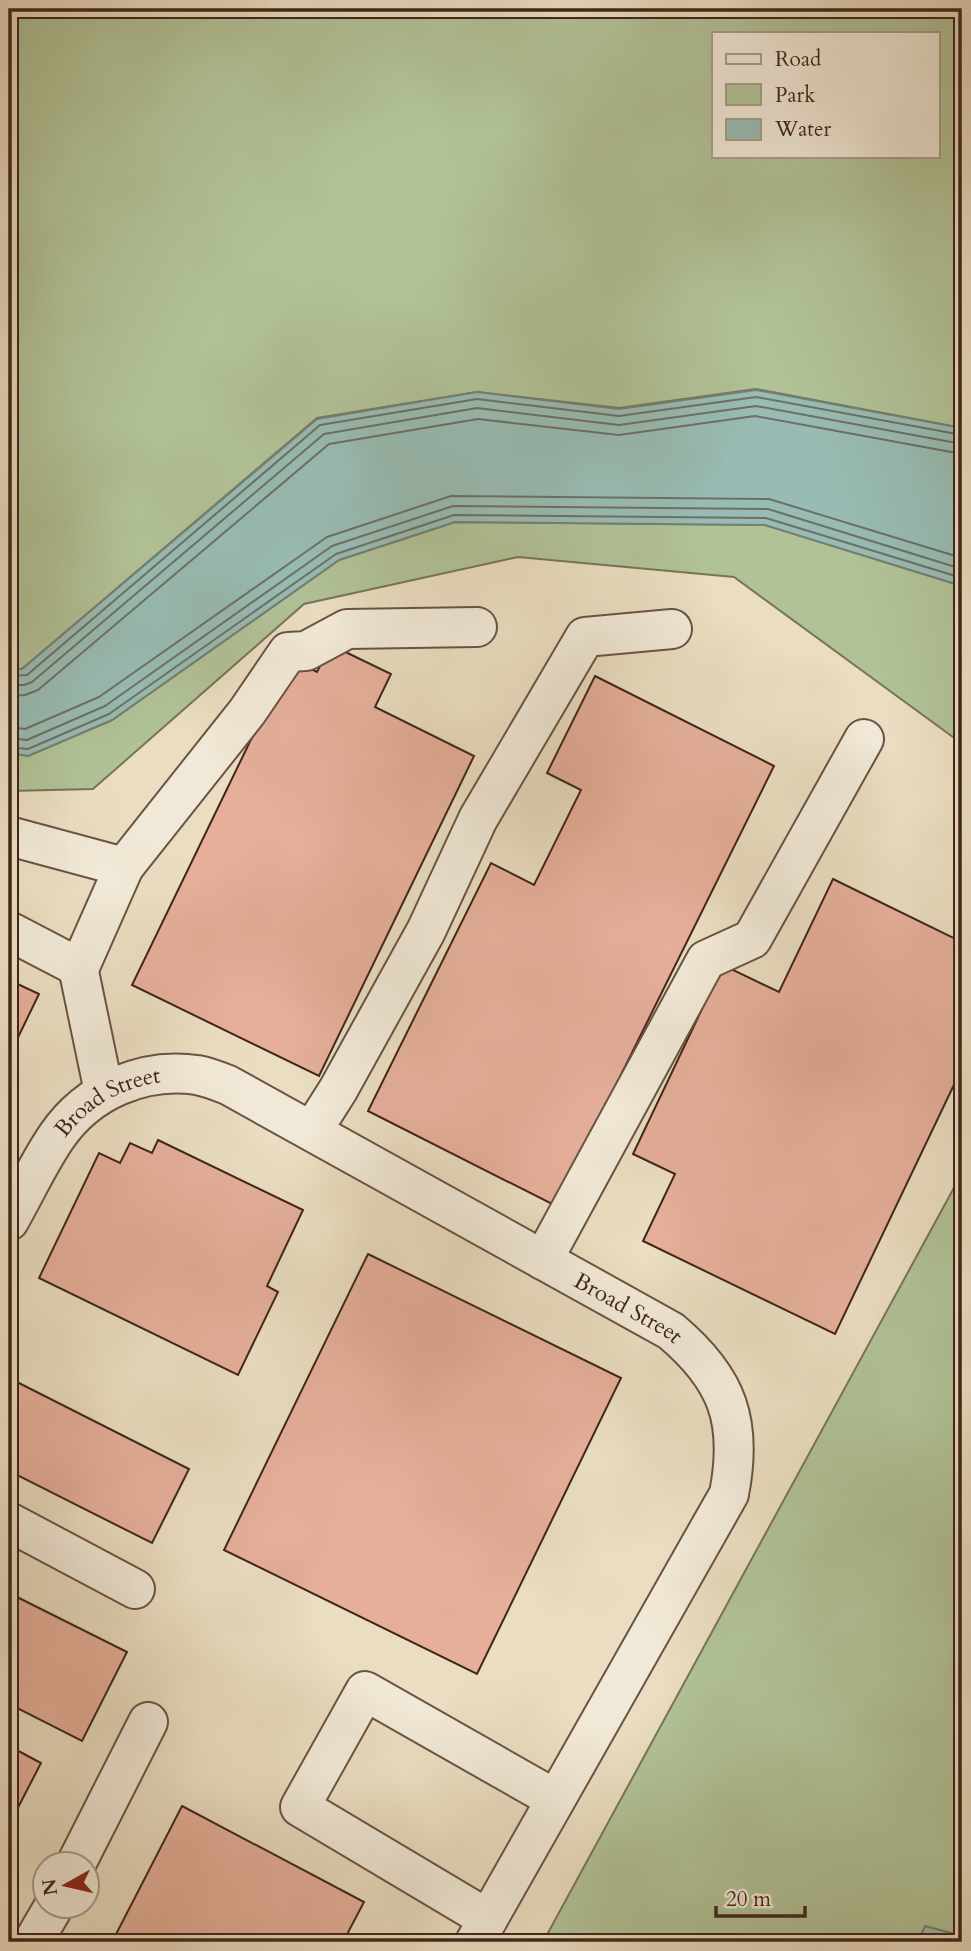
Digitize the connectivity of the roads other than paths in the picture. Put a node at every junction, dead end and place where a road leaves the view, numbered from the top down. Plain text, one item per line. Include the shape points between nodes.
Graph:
1 (477, 627) dead end
2 (671, 629) dead end
3 (864, 739) dead end
4 (9, 836) edge
5 (124, 867) junction
6 (9, 931) edge
7 (78, 971) junction
8 (104, 1092) junction
9 (312, 1131) junction
10 (9, 1221) edge
11 (543, 1260) junction
12 (9, 1522) edge
13 (135, 1589) dead end
14 (148, 1722) dead end
15 (555, 1799) junction
16 (83, 1850) edge
17 (46, 1920) edge
18 (482, 1930) edge
19 (33, 1942) edge

1 - 5 street via 347,629 306,651 288,652 247,712
2 - 9 street via 585,637 478,820 426,930
3 - 11 street via 752,939 706,960
4 - 5 street
5 - 7 street
6 - 7 street
7 - 8 street
8 - 9 street, Broad Street via 164,1073 198,1076 228,1084
8 - 10 street, Broad Street via 77,1112 57,1137
9 - 11 street, Broad Street
11 - 15 street, Broad Street via 671,1331 695,1352 728,1404 735,1443 729,1494
12 - 13 street
14 - 16 street
15 - 18 street, Broad Street
15 - 18 street via 365,1691 300,1807
17 - 19 street

